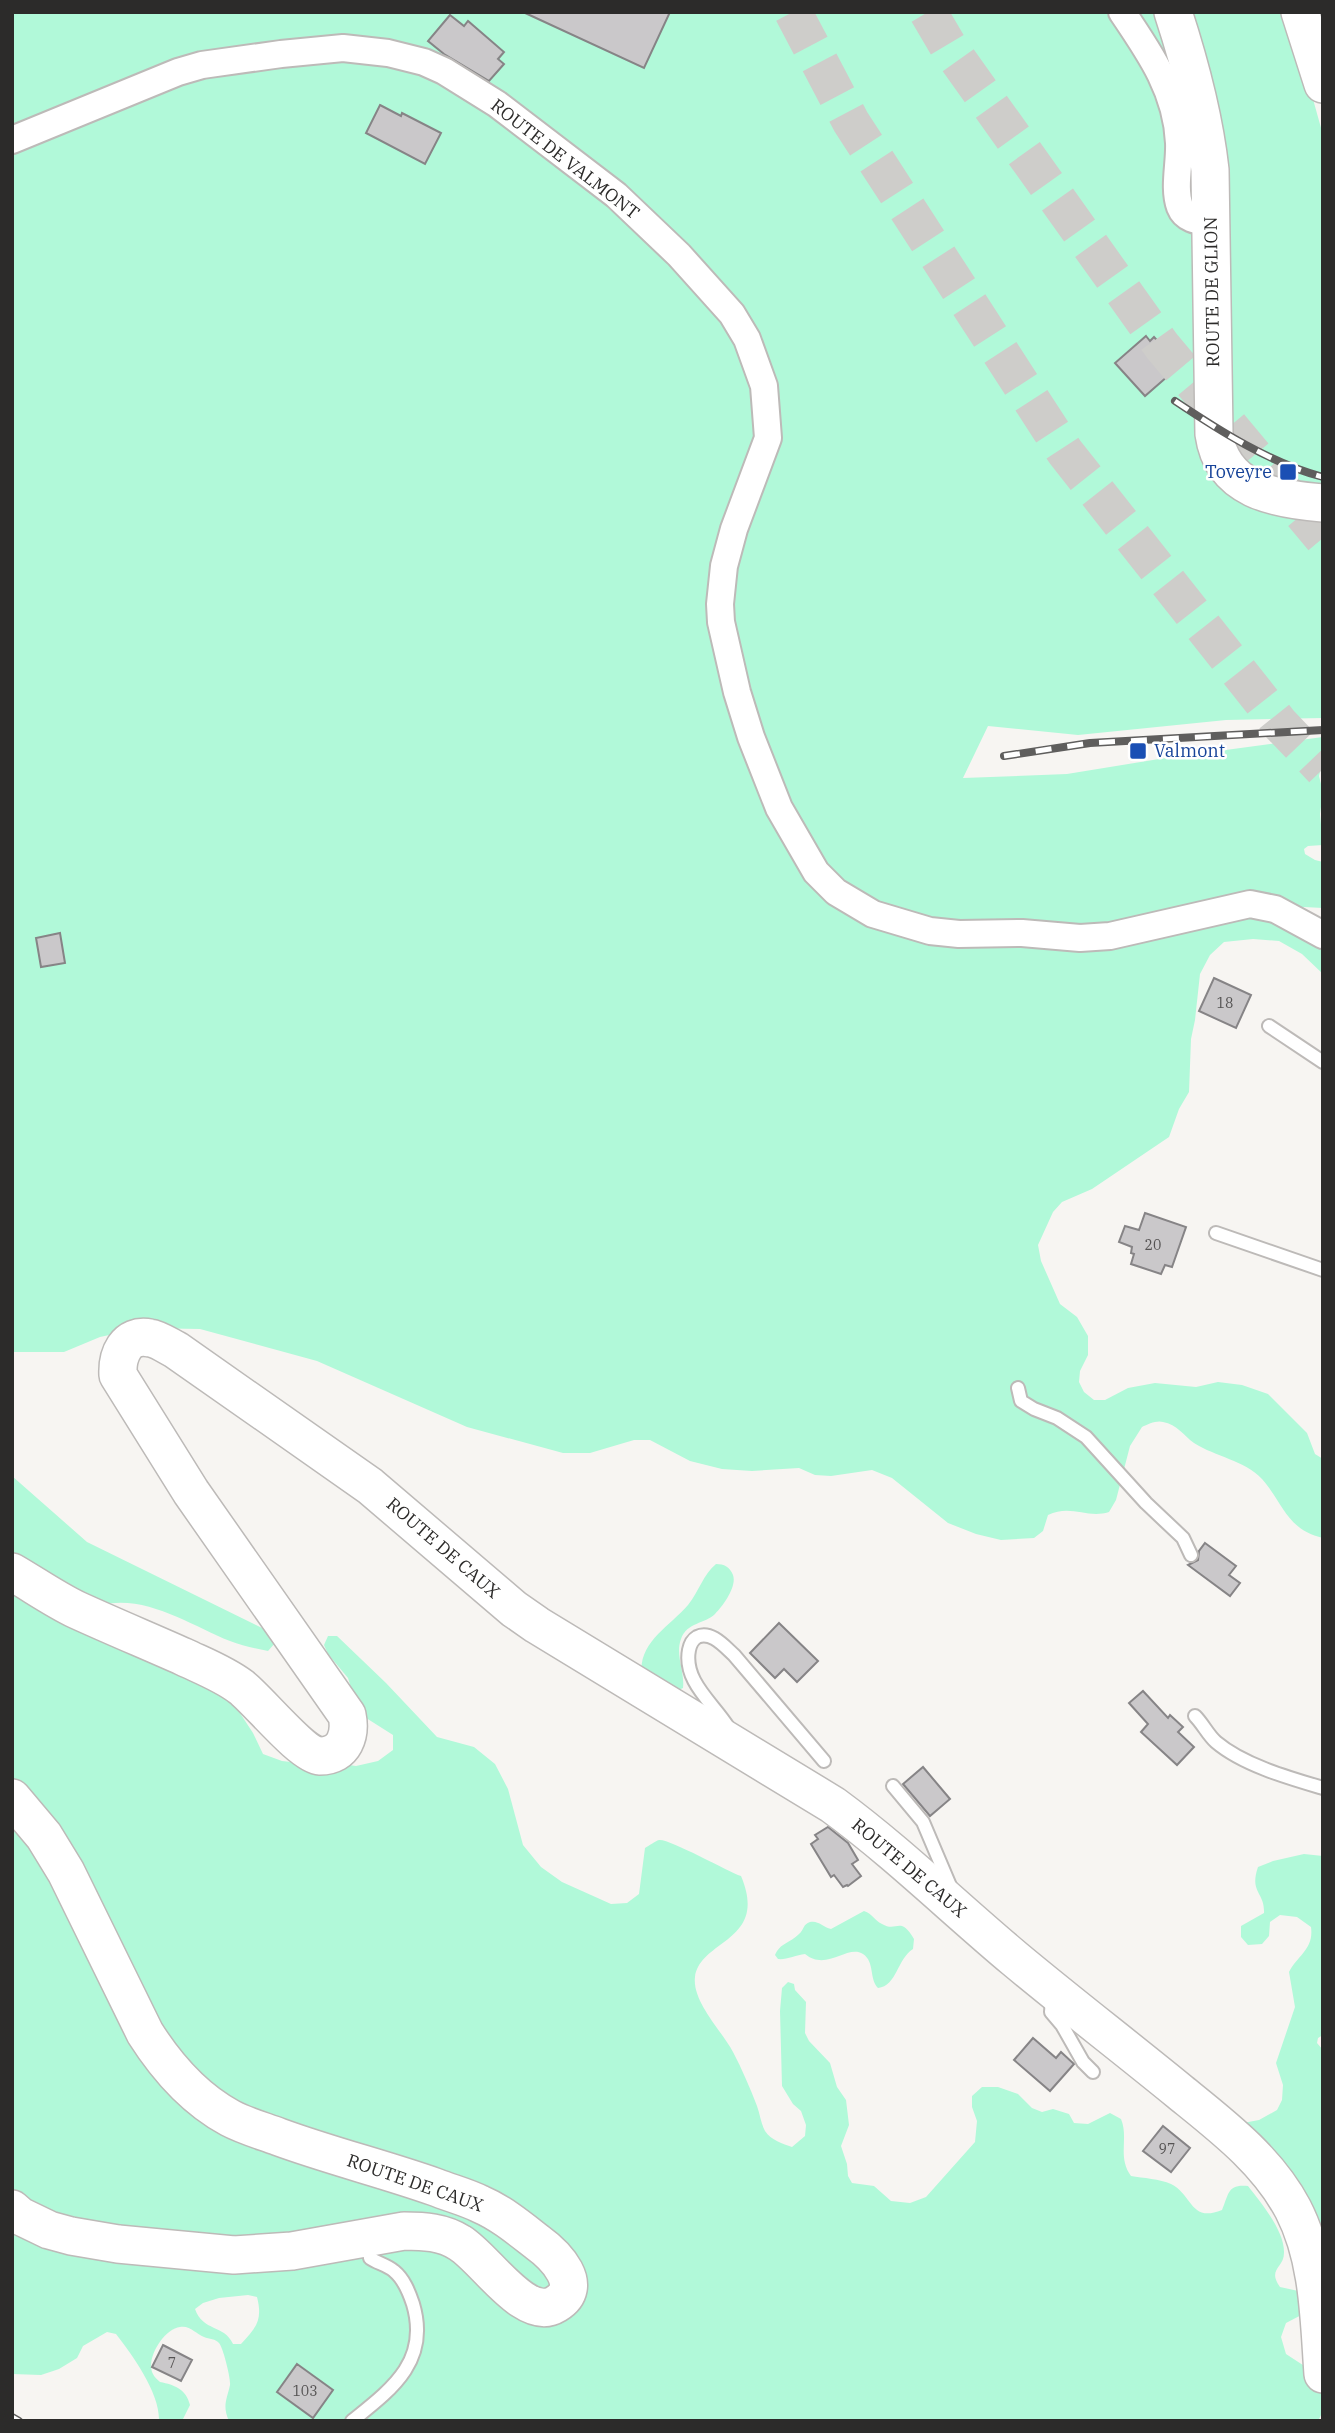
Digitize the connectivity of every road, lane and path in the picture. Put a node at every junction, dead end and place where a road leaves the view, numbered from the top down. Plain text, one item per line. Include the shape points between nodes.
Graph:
1 (1122, 12) edge
2 (1173, 12) edge
3 (1300, 12) edge
4 (1323, 84) edge
5 (12, 140) edge
6 (1212, 223) junction
7 (1323, 503) edge
8 (1319, 929) edge
9 (1269, 1026) dead end
10 (1323, 1062) edge
11 (1216, 1233) dead end
12 (1323, 1270) edge
13 (1018, 1388) dead end
14 (1191, 1555) dead end
15 (12, 1572) edge
16 (1195, 1716) dead end
17 (731, 1742) junction
18 (824, 1761) dead end
19 (893, 1786) dead end
20 (1323, 1788) edge
21 (12, 1798) edge
22 (949, 1902) junction
23 (1056, 1992) junction
24 (1093, 2072) dead end
25 (12, 2209) edge
26 (368, 2238) junction
27 (1323, 2374) edge
28 (352, 2421) edge

1 - 6 street via 1161,71 1175,112 1181,209 1189,218
2 - 6 street, ROUTE DE GLION via 1206,135
3 - 4 street
5 - 8 street, ROUTE DE VALMONT via 202,65 353,48 412,59 444,71 497,104 616,195 680,255 732,314 747,340 764,386 768,438 724,566 721,622 740,703 775,798 816,872 836,892 873,914 930,931 959,934 1110,936 1250,905 1275,909
6 - 7 street, ROUTE DE GLION via 1216,447 1232,474 1258,491
9 - 10 lane
11 - 12 lane
13 - 14 lane via 1021,1401 1086,1437 1178,1532
15 - 17 street, ROUTE DE CAUX via 74,1608 239,1686 310,1753 320,1756 345,1745 347,1714 191,1492 118,1375 119,1353 126,1344 149,1338 176,1350 370,1486 537,1625
16 - 20 lane via 1213,1740 1240,1756
17 - 18 lane via 734,1737 690,1670 694,1638 708,1635 734,1655
17 - 22 street, ROUTE DE CAUX via 834,1805
19 - 22 lane via 923,1822 953,1894
21 - 26 street, ROUTE DE CAUX via 66,1872 159,2055 197,2094 229,2118 255,2129 382,2169 498,2213 556,2257 565,2270 567,2293 554,2305 534,2307 514,2296 472,2251 440,2234 404,2231
22 - 23 street, ROUTE DE CAUX
23 - 24 lane via 1051,2012
23 - 27 street, ROUTE DE CAUX via 1226,2130 1282,2190 1309,2255
25 - 26 street, ROUTE DE CAUX via 49,2230 71,2236 202,2253 262,2254
26 - 28 lane via 370,2258 395,2272 409,2292 418,2330 410,2364 397,2383

